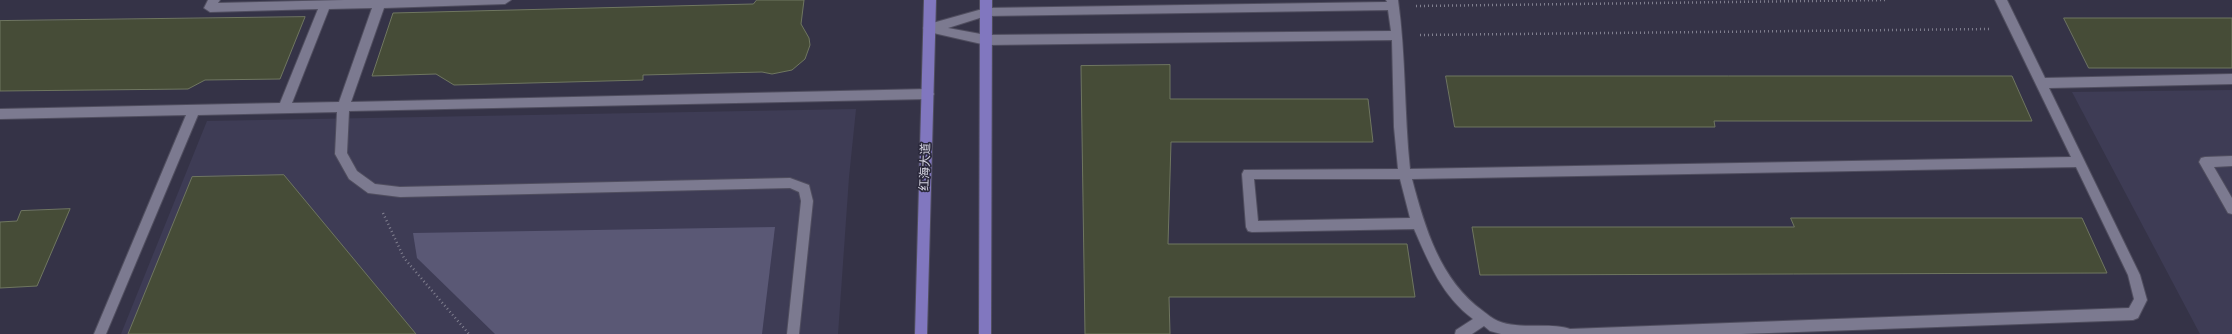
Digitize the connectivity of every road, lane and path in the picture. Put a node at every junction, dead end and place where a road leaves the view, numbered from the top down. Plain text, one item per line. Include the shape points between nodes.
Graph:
1 (214, 0) edge
2 (505, 0) edge
3 (930, 0) edge
4 (1888, 0) edge
5 (2001, 0) edge
6 (1393, 3) edge
7 (379, 5) junction
8 (325, 6) junction
9 (986, 6) edge
10 (930, 28) junction
11 (2015, 29) junction
12 (1397, 35) junction
13 (986, 40) junction
14 (2232, 79) edge
15 (2041, 83) junction
16 (928, 94) junction
17 (343, 107) junction
18 (284, 108) junction
19 (194, 110) junction
20 (0, 114) edge
21 (2232, 161) edge
22 (2080, 162) junction
23 (1405, 174) junction
24 (372, 189) junction
25 (2232, 209) edge
26 (1418, 223) junction
27 (1484, 319) junction
28 (100, 334) edge
29 (469, 334) edge
30 (794, 334) edge
31 (921, 334) edge
32 (985, 334) edge
33 (1460, 334) edge
34 (1567, 334) edge
35 (1574, 334) edge

1 - 8 street via 210,8
2 - 7 street
3 - 10 main road, 红海大道
4 - 6 path
5 - 11 street
6 - 9 street
6 - 12 street
7 - 8 street
7 - 17 street
8 - 18 street
9 - 10 street
9 - 13 main road
10 - 13 street
10 - 16 main road, 红海大道
11 - 12 path
11 - 15 street
12 - 13 street
12 - 23 street via 1400,127
13 - 32 main road
14 - 15 street
15 - 22 street
16 - 17 street
16 - 31 main road, 红海大道
17 - 18 street
17 - 24 street via 341,154 353,175
18 - 19 street
19 - 20 street
19 - 28 street
21 - 25 street via 2205,162
22 - 23 street
22 - 35 street via 2134,275 2142,300 2133,314
23 - 26 street
23 - 26 street via 1248,174 1252,227
24 - 29 path via 404,258
24 - 30 street via 400,192 790,183 804,189 807,201
26 - 27 street via 1441,275 1463,304
27 - 33 street
27 - 34 street via 1495,327 1529,333

